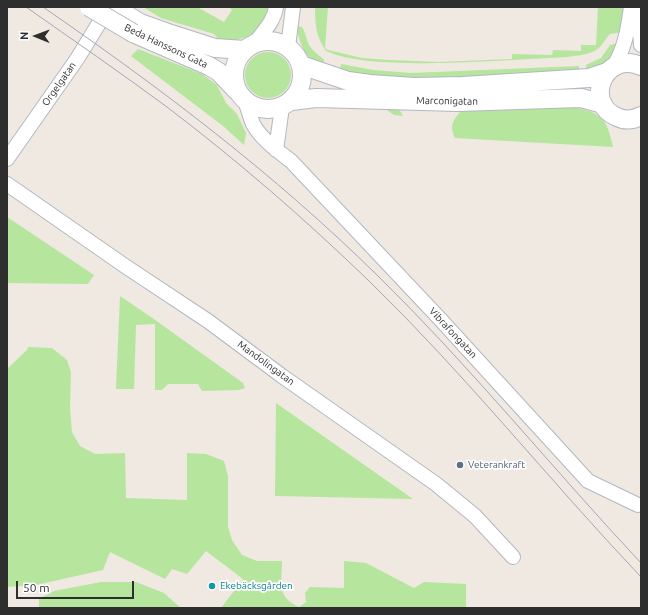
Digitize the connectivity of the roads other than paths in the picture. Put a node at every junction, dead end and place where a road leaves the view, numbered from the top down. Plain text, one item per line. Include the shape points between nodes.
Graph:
1 (89, 7) edge
2 (109, 7) edge
3 (114, 7) edge
4 (276, 7) edge
5 (293, 7) edge
6 (631, 7) edge
7 (638, 7) edge
8 (136, 28) junction
9 (641, 45) edge
10 (249, 47) junction
11 (288, 47) junction
12 (301, 65) junction
13 (641, 66) edge
14 (610, 70) junction
15 (242, 96) junction
16 (286, 104) junction
17 (603, 104) junction
18 (641, 116) edge
19 (276, 150) junction
20 (7, 159) edge
21 (7, 184) edge
22 (638, 505) dead end
23 (513, 557) dead end

1 - 8 street, Beda Hanssons Gata, bridge
2 - 20 street, Orgelgatan via 77,59
3 - 8 street, Beda Hanssons Gata
4 - 10 street via 274,17 267,28
5 - 11 street
6 - 14 street via 620,56
7 - 9 street
8 - 10 street, Beda Hanssons Gata via 215,48
8 - 15 street, Beda Hanssons Gata via 219,72
10 - 11 street via 264,41 274,41
10 - 15 street via 238,59 234,70 234,81
11 - 12 street
12 - 14 street, Marconigatan via 348,81 414,86 463,86 589,78
12 - 16 street via 300,87 295,97
13 - 14 street, Marconigatan via 627,63
14 - 17 street via 600,85
15 - 16 street via 252,106 260,109 273,109
15 - 19 street, Vibrafongatan via 254,125
16 - 17 street, Marconigatan via 316,98 458,102 581,98
16 - 19 street
17 - 18 street via 609,112 621,119 630,120
19 - 22 street, Vibrafongatan via 291,161 440,319 588,481
21 - 23 street, Mandolingatan via 208,321 436,484 475,516

